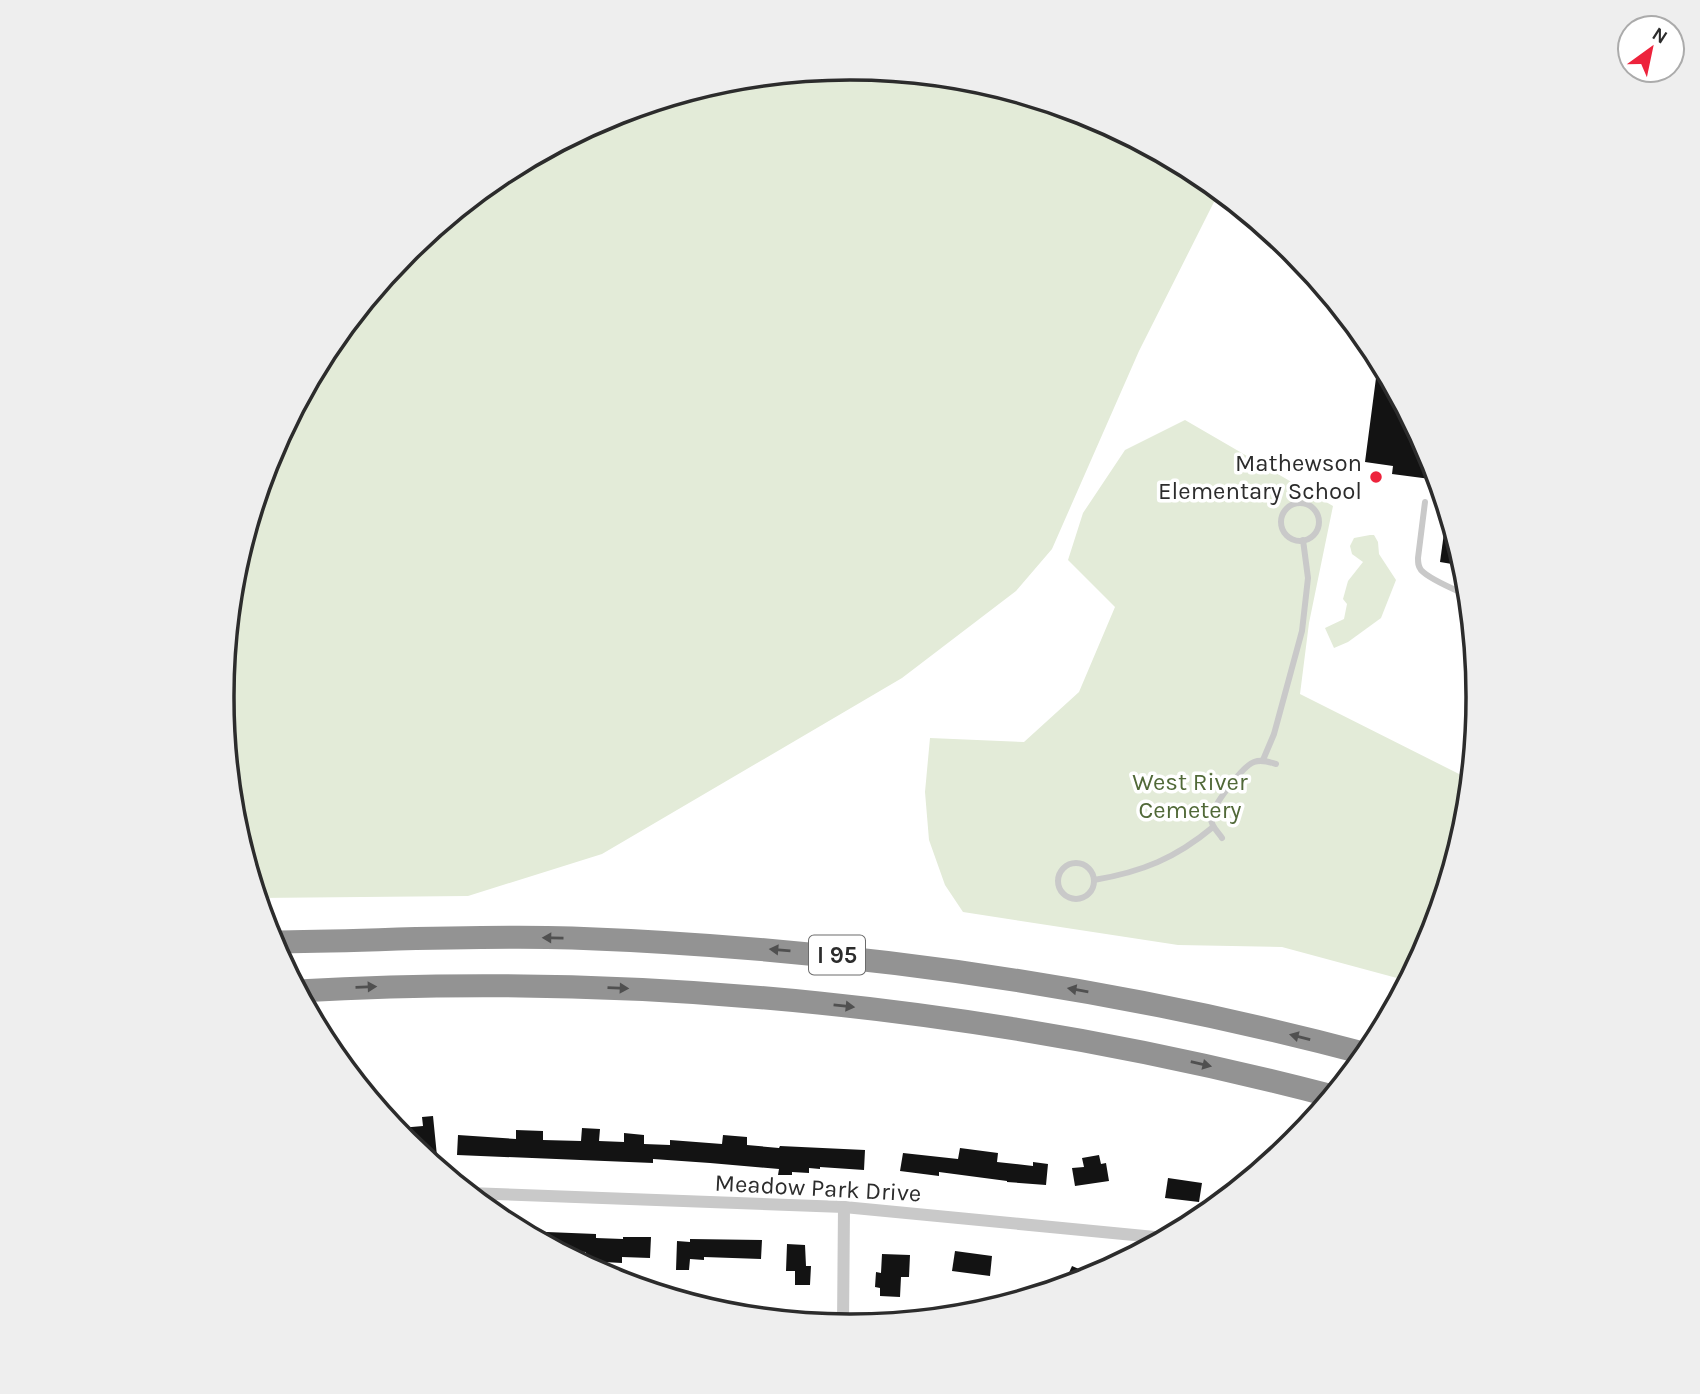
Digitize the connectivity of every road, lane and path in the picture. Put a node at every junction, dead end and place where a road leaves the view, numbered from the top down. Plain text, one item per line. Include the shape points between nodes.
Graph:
1 (1425, 502) dead end
2 (1303, 540) junction
3 (1457, 590) edge
4 (1263, 760) junction
5 (1276, 764) dead end
6 (1213, 827) junction
7 (1222, 838) dead end
8 (1094, 880) junction
9 (284, 943) edge
10 (308, 991) edge
11 (1355, 1051) edge
12 (1322, 1093) edge
13 (485, 1194) edge
14 (844, 1207) junction
15 (1148, 1236) edge
16 (843, 1314) edge

1 - 3 lane via 1419,565 1432,578
2 - 2 lane via 1291,538 1281,523 1294,504 1306,504 1318,517 1314,534
2 - 4 lane via 1308,578 1302,631
4 - 5 lane
4 - 6 lane via 1242,770 1214,808
6 - 7 lane
6 - 8 lane via 1159,862
8 - 8 lane via 1091,892 1075,900 1060,891 1057,880 1066,865 1078,863 1089,868
11 -> 9 highway, I 95 via 1109,995 840,956 569,938
10 -> 12 highway, I 95 via 539,986 748,996 956,1020 1079,1040
13 - 14 street, Meadow Park Drive
14 - 15 street, Meadow Park Drive
14 - 16 street

